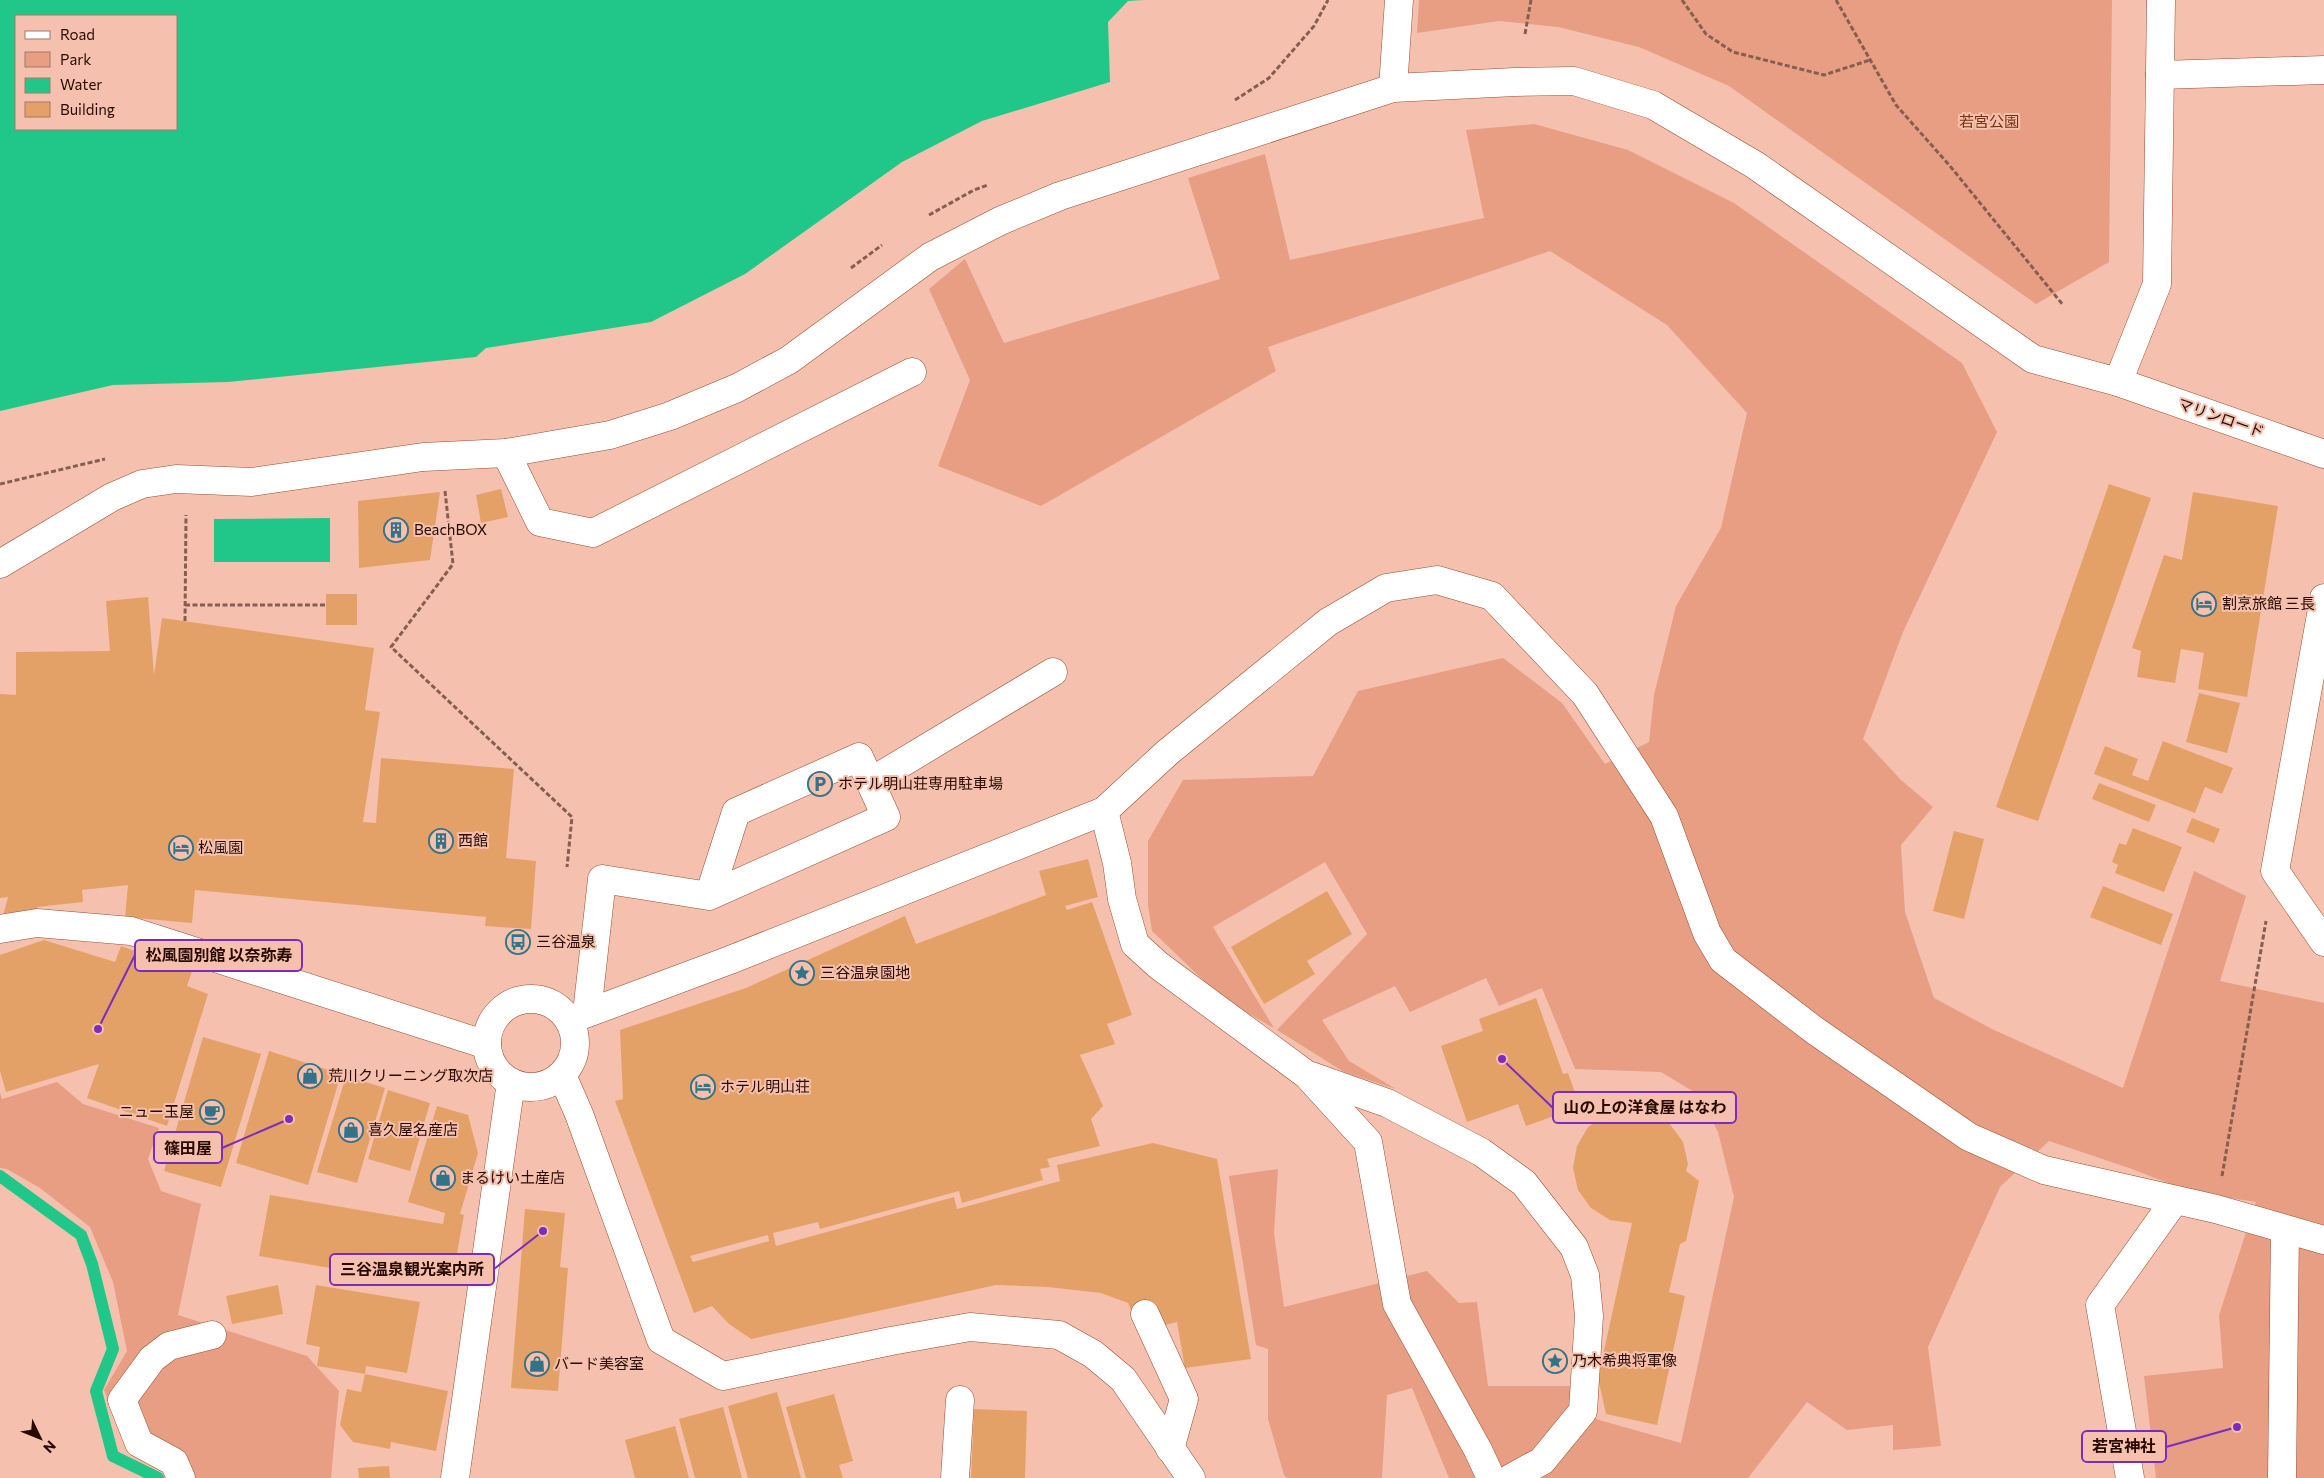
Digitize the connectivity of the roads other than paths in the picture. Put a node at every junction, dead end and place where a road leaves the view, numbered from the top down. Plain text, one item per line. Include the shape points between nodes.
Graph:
1 (1399, 0) edge
2 (2161, 0) edge
3 (2324, 70) edge
4 (2160, 74) junction
5 (1393, 88) junction
6 (912, 372) dead end
7 (2118, 382) junction
8 (506, 453) junction
9 (2324, 454) edge
10 (0, 564) edge
11 (2324, 598) edge
12 (1053, 672) dead end
13 (870, 782) junction
14 (1104, 811) junction
15 (709, 896) junction
16 (0, 929) edge
17 (2324, 942) edge
18 (578, 1017) junction
19 (487, 1045) junction
20 (562, 1075) junction
21 (1307, 1075) junction
22 (511, 1082) junction
23 (2175, 1200) junction
24 (2285, 1230) junction
25 (2324, 1240) edge
26 (1145, 1314) dead end
27 (212, 1335) dead end
28 (960, 1400) dead end
29 (1170, 1449) junction
30 (177, 1470) edge
31 (456, 1478) edge
32 (955, 1478) edge
33 (1191, 1478) edge
34 (1491, 1478) edge
35 (1511, 1478) edge
36 (2130, 1478) edge
37 (2282, 1478) edge

1 - 5 street
2 - 4 street
3 - 4 street
4 - 7 street via 2157,284
5 - 7 street, マリンロード via 1574,81 1653,104 1756,165 2034,359
5 - 8 street, マリンロード via 1060,196 1000,221 930,257 789,360 737,388 670,416 610,435
6 - 8 street via 593,533 540,522
7 - 9 street, マリンロード
8 - 10 street, マリンロード via 442,456 252,482 187,480 142,484 112,497
11 - 17 street via 2275,871
12 - 13 street
13 - 15 street via 886,817
13 - 15 street via 859,757 736,812
14 - 18 street
14 - 21 street via 1135,944 1158,965
14 - 23 street via 1168,752 1328,622 1386,588 1437,580 1492,596 1585,694 1664,816 1707,933 1723,960 1814,1030 1970,1137 2044,1170
15 - 18 street via 602,879
16 - 19 street via 38,923 131,931
18 - 19 street via 552,1004 522,1000 497,1016
18 - 20 street via 575,1049 571,1063
19 - 22 street via 494,1066
20 - 22 street via 537,1087
20 - 29 street via 661,1340 723,1376 891,1340 970,1327 1059,1335 1093,1354 1123,1379
21 - 34 street via 1368,1142 1398,1304
21 - 35 street via 1387,1103 1481,1152 1524,1183 1574,1247 1585,1275 1589,1316 1583,1411 1542,1461
22 - 31 street
23 - 24 street
23 - 36 street via 2100,1305
24 - 25 street
24 - 37 street
26 - 29 street via 1184,1399
27 - 30 street via 169,1346 152,1359 122,1400 139,1443
28 - 32 street
29 - 33 street

